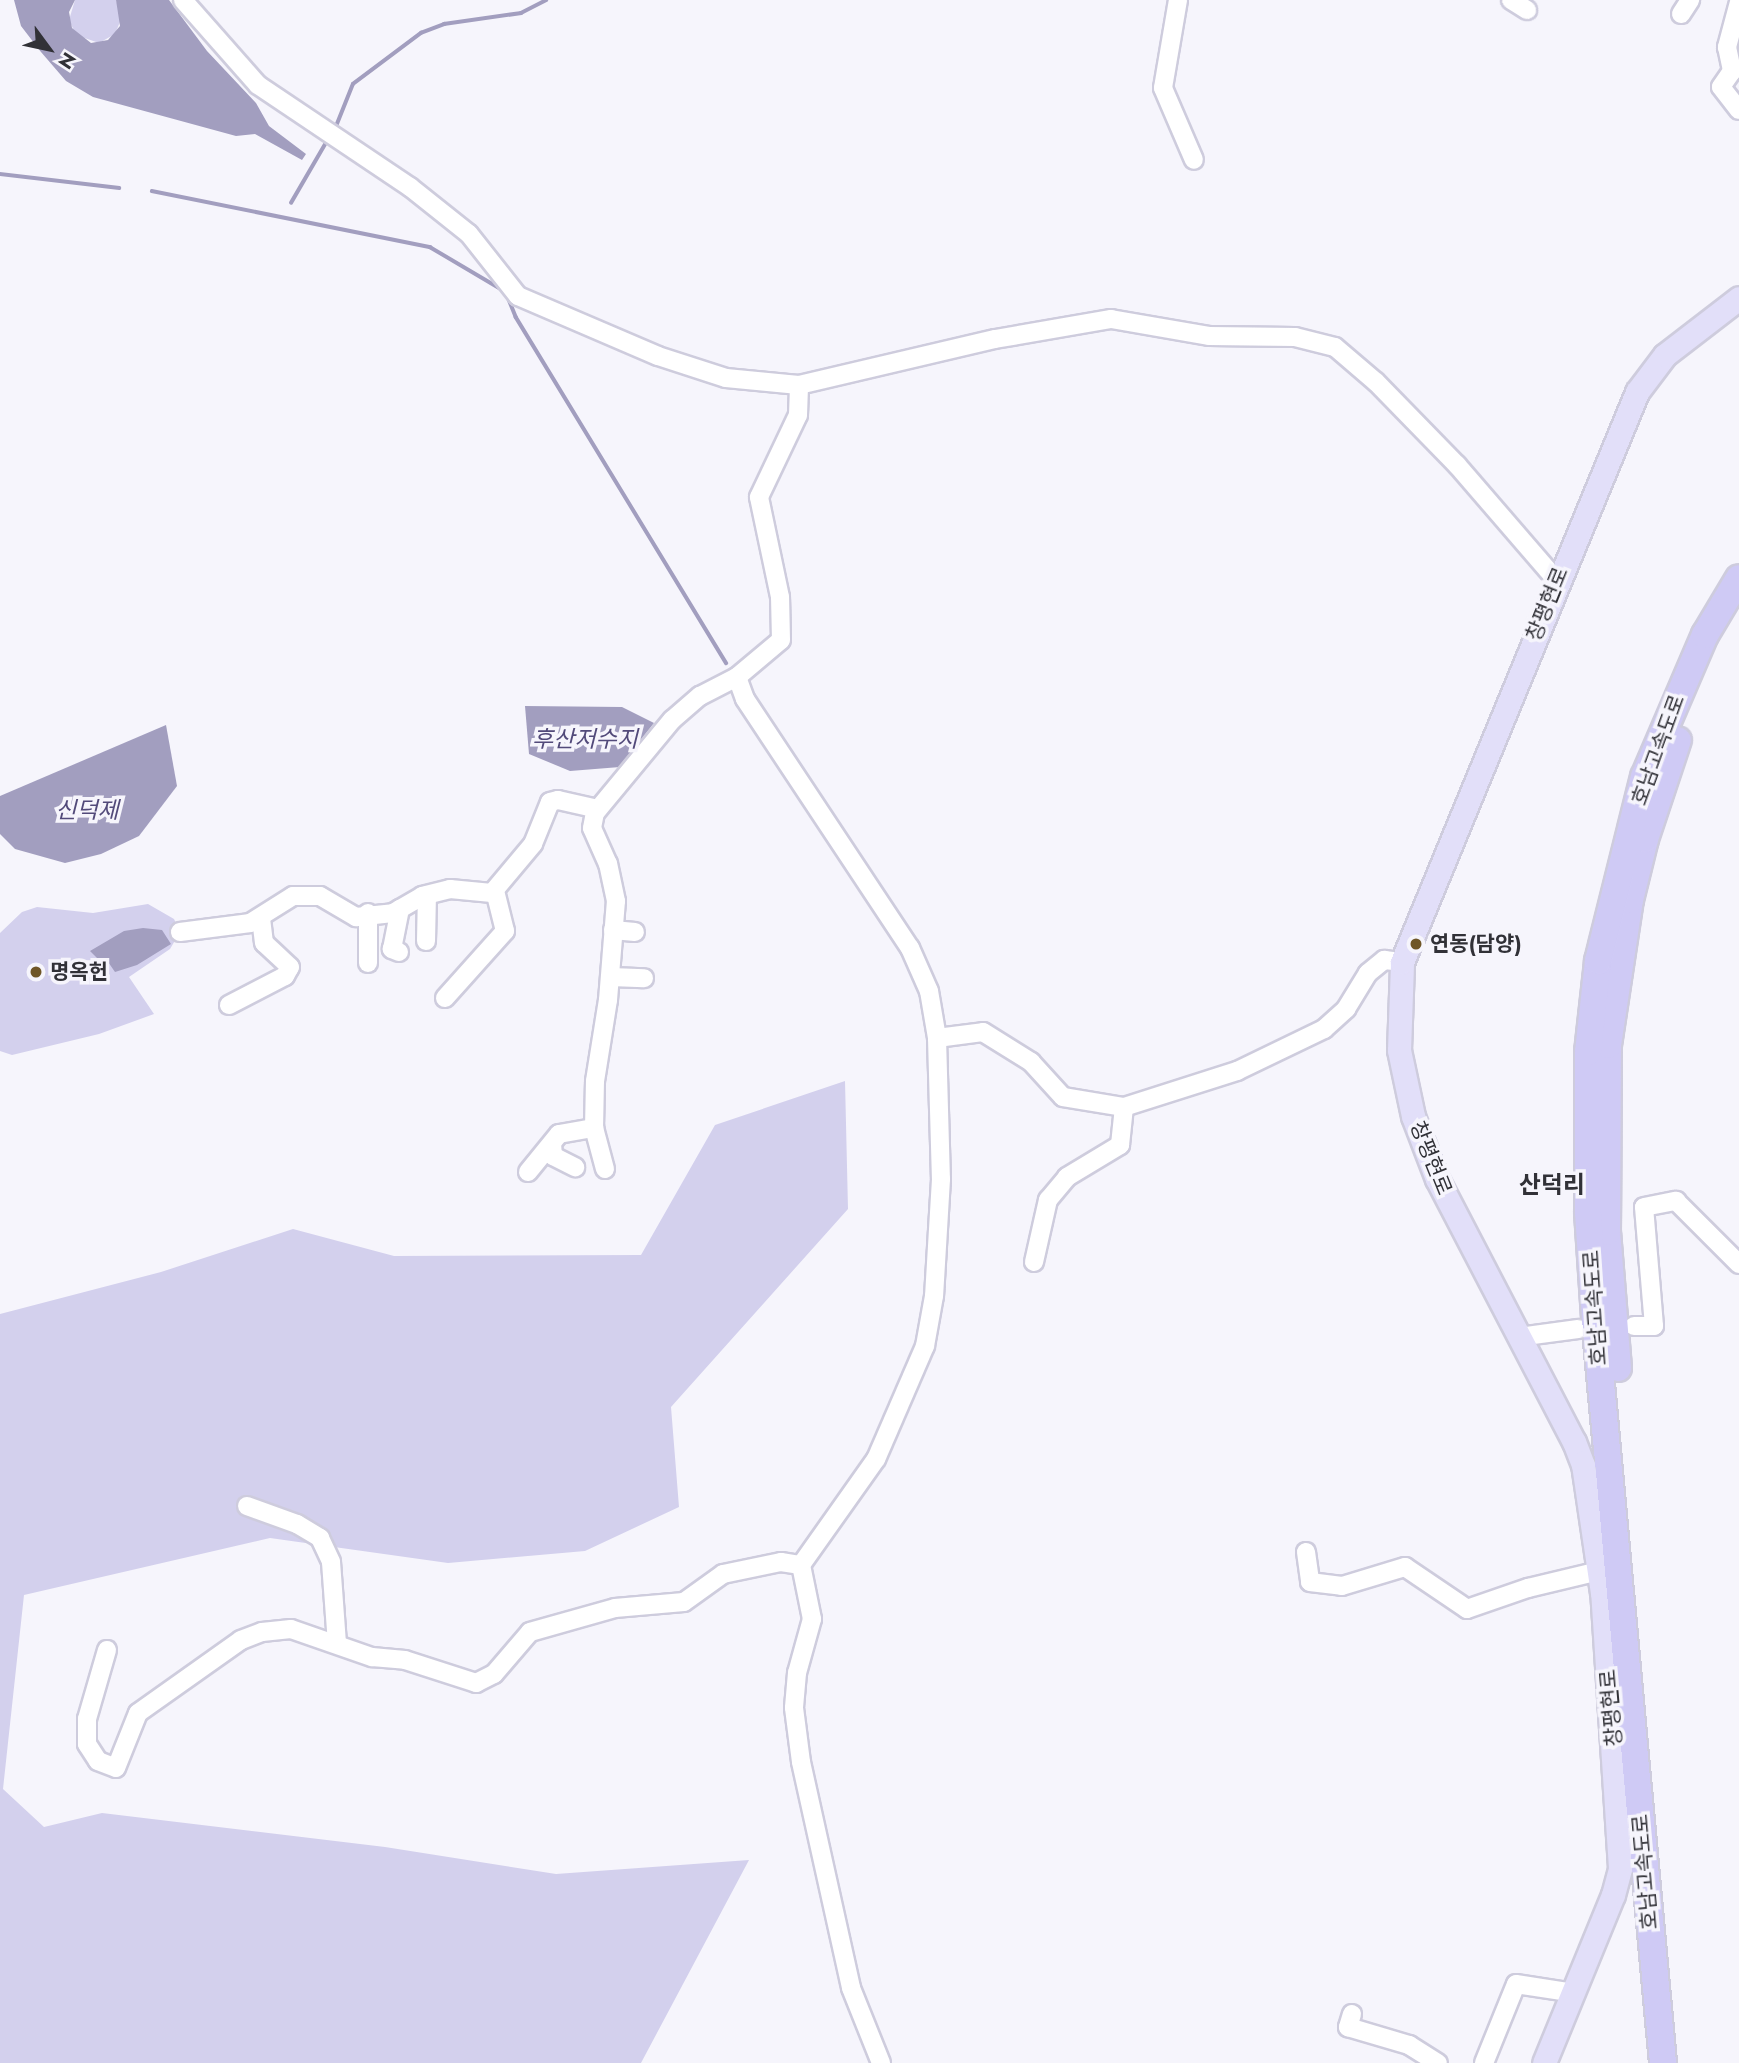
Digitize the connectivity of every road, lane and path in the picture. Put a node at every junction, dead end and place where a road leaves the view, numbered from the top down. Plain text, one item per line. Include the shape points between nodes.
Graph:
1 (183, 0) edge
2 (1178, 0) edge
3 (1511, 0) edge
4 (1739, 2) edge
5 (1527, 10) dead end
6 (1739, 110) edge
7 (1194, 160) dead end
8 (1739, 298) edge
9 (799, 385) junction
10 (1739, 578) edge
11 (1557, 580) junction
12 (1739, 612) edge
13 (737, 677) junction
14 (598, 809) junction
15 (495, 891) junction
16 (427, 895) junction
17 (400, 909) junction
18 (368, 913) junction
19 (261, 918) junction
20 (613, 930) junction
21 (180, 932) dead end
22 (635, 932) dead end
23 (426, 942) dead end
24 (399, 952) dead end
25 (1402, 962) junction
26 (368, 963) dead end
27 (611, 977) junction
28 (644, 978) dead end
29 (445, 999) dead end
30 (229, 1005) dead end
31 (937, 1038) junction
32 (1124, 1107) junction
33 (594, 1128) junction
34 (552, 1144) junction
35 (575, 1167) dead end
36 (606, 1169) dead end
37 (528, 1172) dead end
38 (1034, 1262) dead end
39 (1739, 1264) edge
40 (1634, 1326) dead end
41 (1578, 1329) dead end
42 (1519, 1336) junction
43 (247, 1507) dead end
44 (1306, 1552) dead end
45 (801, 1565) junction
46 (1599, 1571) junction
47 (337, 1644) junction
48 (107, 1650) dead end
49 (1575, 1993) junction
50 (1352, 2014) dead end
51 (881, 2063) edge
52 (1438, 2063) edge
53 (1484, 2063) edge
54 (1544, 2063) edge
55 (1663, 2063) edge
56 (1681, 2063) edge

1 - 9 street via 258,85 410,187 469,234 518,296 658,356 726,378
2 - 7 street via 1163,88
3 - 5 street
4 - 6 street via 1727,47 1732,71 1721,88
8 - 11 main road, 창평현로 via 1665,355 1637,392
9 - 11 street via 995,339 1111,319 1209,336 1295,337 1335,347 1457,465
9 - 13 street via 797,415 760,497 780,597 781,640
10 - 55 highway, 호남고속도로 via 1705,635 1644,777 1598,961 1588,1052 1588,1212 1594,1305
11 - 25 main road, 창평현로
12 - 56 highway, 호남고속도로 via 1689,713 1645,839 1618,963 1608,1058 1607,1232
13 - 14 street via 700,696 671,720
13 - 31 street via 746,699 910,948 929,991
14 - 15 street via 550,802 533,844
14 - 20 street via 592,828 608,864 616,901
15 - 16 street via 450,890
15 - 29 street via 505,931
16 - 17 street
16 - 23 street
17 - 18 street
17 - 24 street via 392,949
18 - 19 street via 356,917 320,896 293,895
18 - 26 street
19 - 21 street
19 - 30 street via 264,943 290,967 285,976
20 - 22 street
20 - 27 street
25 - 32 street via 1384,960 1368,973 1346,1009 1324,1029 1237,1071
25 - 42 main road, 창평현로 via 1399,1050 1413,1116 1437,1179
27 - 28 street
27 - 33 street via 595,1081
31 - 32 street via 983,1032 1031,1062 1063,1097
31 - 45 street via 940,1179 934,1296 925,1346 876,1459
32 - 38 street via 1120,1145 1067,1177 1048,1200
33 - 34 street via 559,1134
33 - 36 street
34 - 35 street via 554,1156
34 - 37 street
39 - 40 street via 1676,1201 1644,1207 1654,1326
41 - 42 street
42 - 46 main road, 창평현로 via 1583,1465
43 - 47 street via 298,1524 320,1538 331,1562
44 - 46 street via 1310,1582 1342,1586 1405,1567 1467,1609
45 - 47 street via 781,1562 723,1574 684,1602 615,1608 530,1632 494,1674 476,1683
45 - 51 street via 812,1619 795,1696 801,1762 851,1989
46 - 49 main road, 창평현로 via 1619,1804 1620,1868
47 - 48 street via 291,1629 241,1640 138,1713 116,1768 98,1761 88,1744 87,1719
49 - 53 street via 1516,1984
49 - 54 main road, 창평현로
50 - 52 street via 1348,2027 1409,2045

